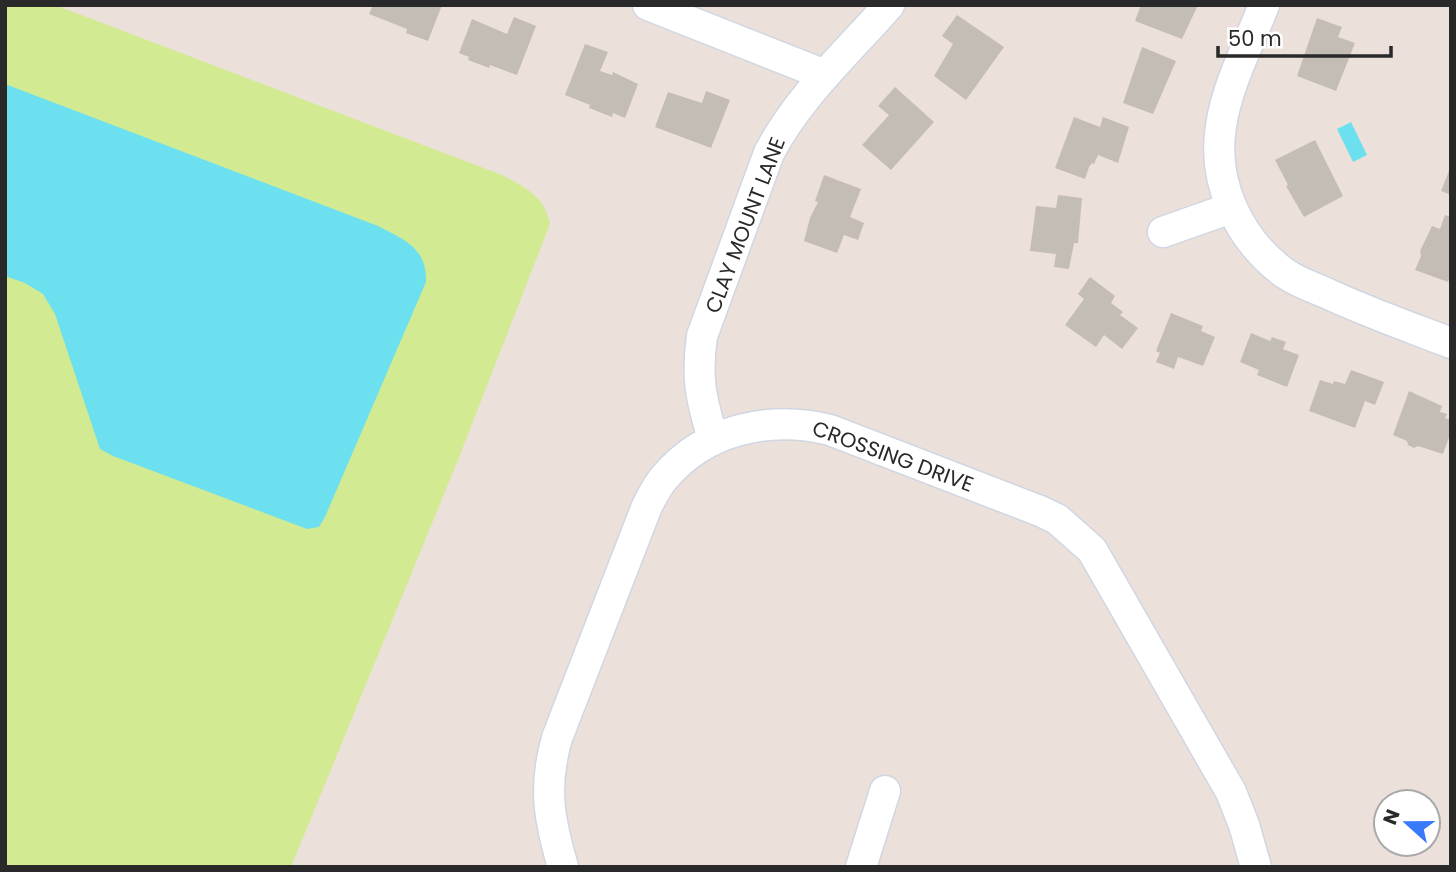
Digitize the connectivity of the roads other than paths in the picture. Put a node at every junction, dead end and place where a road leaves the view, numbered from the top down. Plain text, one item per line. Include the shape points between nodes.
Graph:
1 (648, 5) edge
2 (889, 5) edge
3 (1264, 5) edge
4 (825, 75) junction
5 (1231, 208) junction
6 (1163, 232) dead end
7 (1451, 343) edge
8 (713, 439) junction
9 (885, 791) dead end
10 (564, 867) edge
11 (861, 867) edge
12 (1256, 867) edge

1 - 4 street
2 - 4 street, CLAY MOUNT LANE
3 - 5 street via 1221,124 1220,165
4 - 8 street, CLAY MOUNT LANE via 784,125 769,153 702,336 699,381
5 - 6 street
5 - 7 street via 1257,249 1288,275
8 - 10 street, CROSSING DRIVE via 663,479 647,506 557,738 548,807
8 - 12 street, CROSSING DRIVE via 749,426 806,424 1057,519 1092,550 1142,635 1231,792
9 - 11 street

